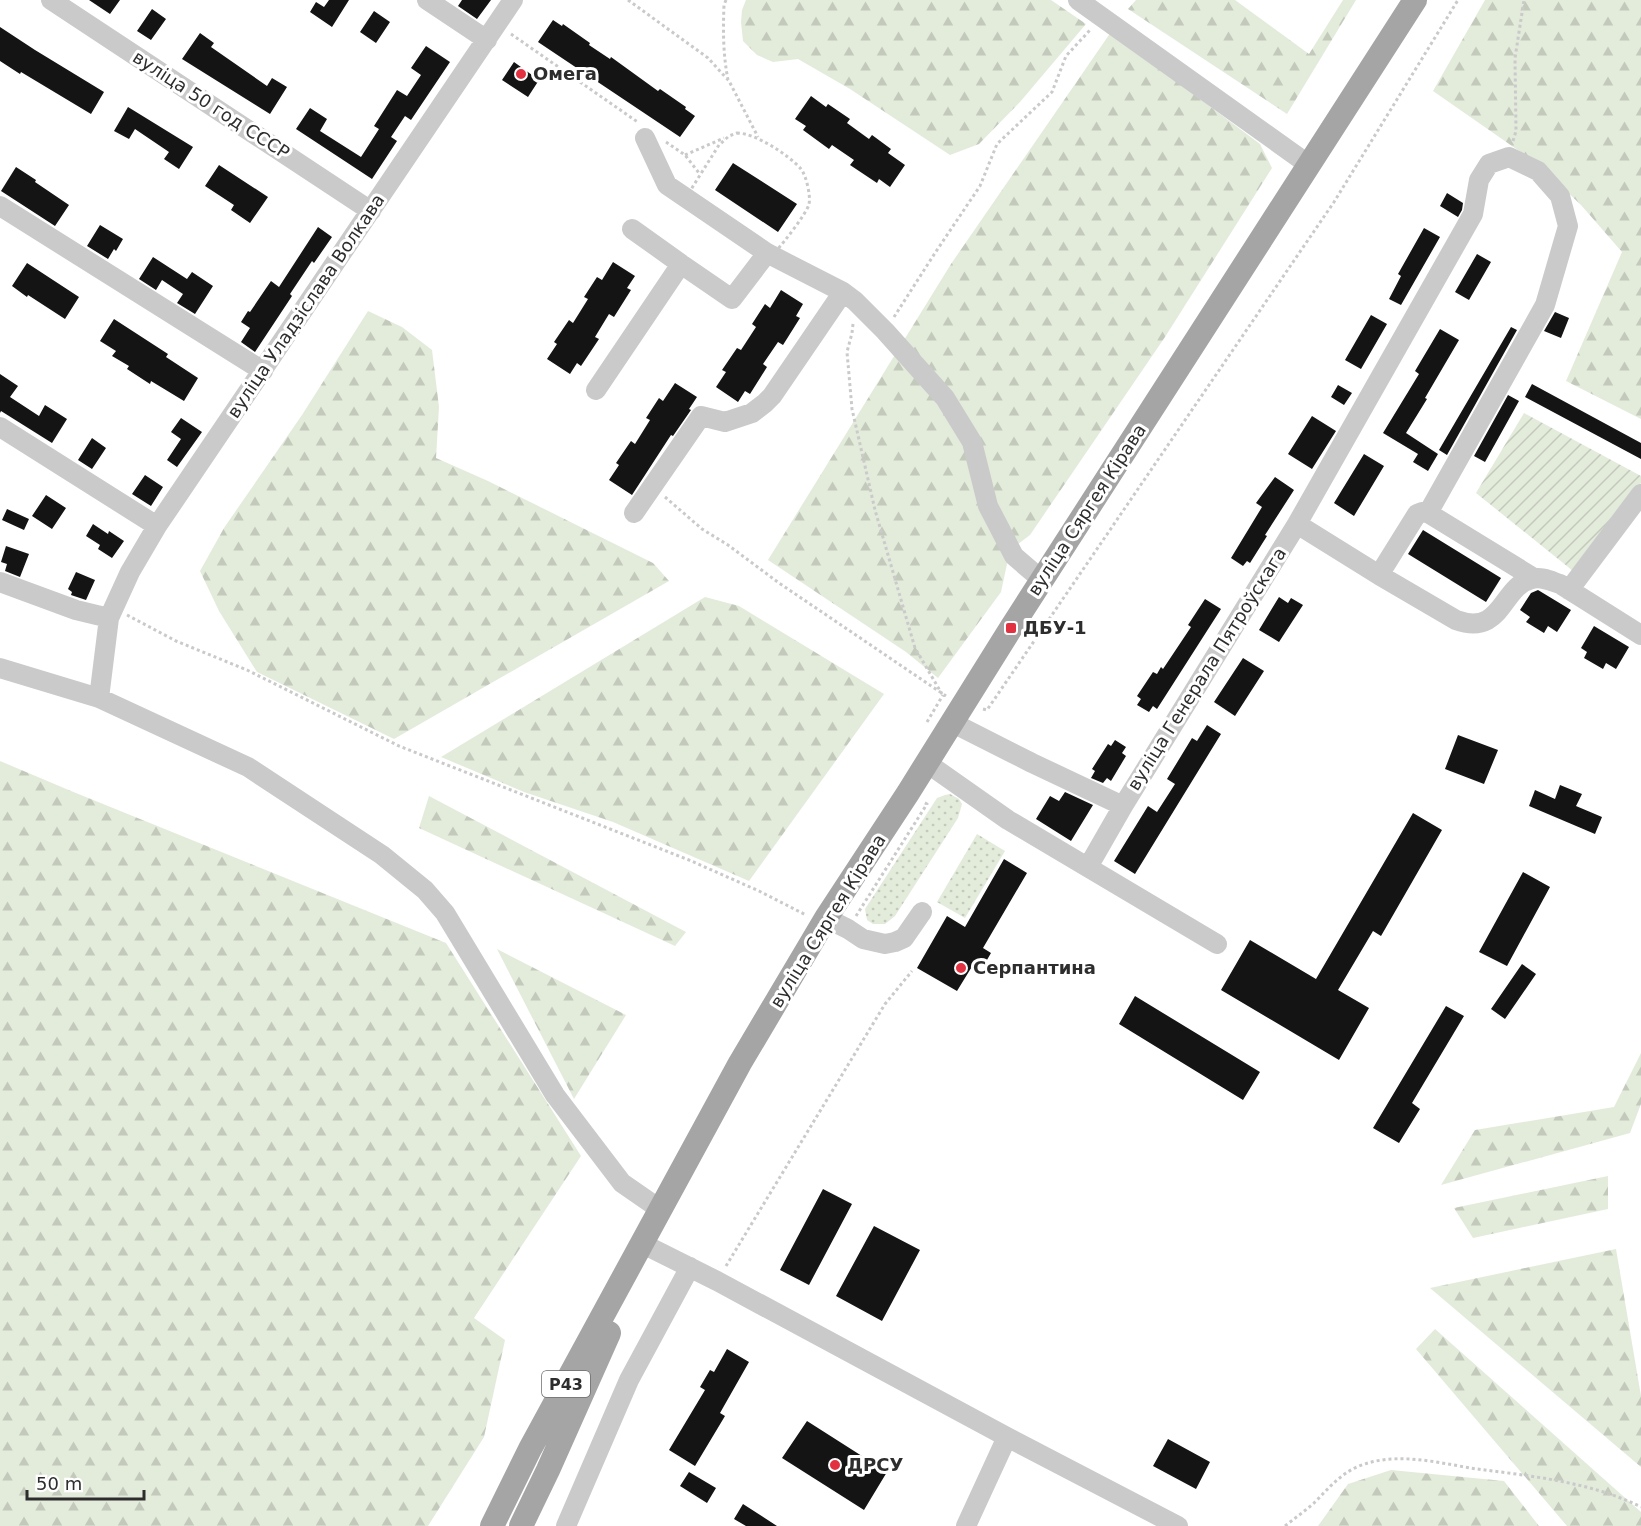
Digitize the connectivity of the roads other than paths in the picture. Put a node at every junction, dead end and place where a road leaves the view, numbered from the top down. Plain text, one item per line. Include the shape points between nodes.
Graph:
1 (51, 0) edge
2 (427, 0) edge
3 (513, 0) edge
4 (1078, 0) edge
5 (1415, 0) edge
6 (492, 32) junction
7 (646, 134) road end
8 (1309, 165) junction
9 (0, 206) edge
10 (371, 211) junction
11 (632, 229) dead end
12 (772, 252) junction
13 (681, 264) junction
14 (849, 296) junction
15 (263, 371) junction
16 (596, 390) dead end
17 (0, 427) edge
18 (1641, 494) edge
19 (634, 513) dead end
20 (1428, 513) junction
21 (1297, 524) junction
22 (158, 526) junction
23 (1378, 575) junction
24 (1534, 578) junction
25 (1042, 580) junction
26 (0, 582) edge
27 (1569, 590) junction
28 (112, 613) junction
29 (1641, 619) edge
30 (1618, 621) junction
31 (1641, 635) edge
32 (0, 668) edge
33 (99, 698) junction
34 (952, 723) junction
35 (927, 763) junction
36 (1123, 806) junction
37 (1088, 867) junction
38 (921, 912) dead end
39 (826, 918) junction
40 (1217, 944) dead end
41 (661, 1210) junction
42 (643, 1244) junction
43 (690, 1267) junction
44 (1007, 1437) junction
45 (492, 1526) edge
46 (521, 1526) edge
47 (566, 1526) edge
48 (966, 1526) edge
49 (1178, 1526) edge

1 - 10 street, вуліца 50 год СССР
2 - 6 street
3 - 6 street, вуліца Уладзіслава Волкава
4 - 8 street
5 - 8 main road, вуліца Сяргея Кірава / Р43
6 - 10 street, вуліца Уладзіслава Волкава
7 - 12 street via 667,184
8 - 25 main road, вуліца Сяргея Кірава / Р43
9 - 15 street
10 - 15 street, вуліца Уладзіслава Волкава
11 - 13 street
12 - 13 street via 732,299
12 - 14 street
13 - 16 street
14 - 19 street via 765,403 752,413 725,422 701,416
14 - 25 street via 945,399 972,442 988,506 1014,556
15 - 22 street, вуліца Уладзіслава Волкава
17 - 22 street
18 - 27 street
20 - 21 street, вуліца Генерала Пятроўскага via 1545,306 1568,226 1560,196 1538,171 1509,157 1489,164 1479,180 1473,213
20 - 23 street via 1417,514
20 - 24 street
21 - 23 street
21 - 36 street, вуліца Генерала Пятроўскага
22 - 28 street, вуліца Уладзіслава Волкава via 130,572
23 - 24 street via 1456,620 1471,623 1495,615 1516,589
24 - 27 street via 1548,579
25 - 34 main road, вуліца Сяргея Кірава / Р43
26 - 28 street via 76,610
27 - 30 street
28 - 33 street, вуліца Уладзіслава Волкава
29 - 30 street
30 - 31 street
32 - 33 street
33 - 41 street via 248,767 382,855 425,890 461,937 555,1095 622,1183
34 - 35 main road, вуліца Сяргея Кірава / Р43
34 - 36 street, вуліца Генерала Пятроўскага
35 - 37 street via 1008,820
35 - 39 main road, вуліца Сяргея Кірава / Р43
36 - 37 street
37 - 40 street
38 - 39 street via 904,938 878,944
39 - 41 main road, вуліца Сяргея Кірава / Р43
41 - 42 main road, вуліца Сяргея Кірава / Р43
42 - 43 street
42 - 45 main road, вуліца Сяргея Кірава / Р43
42 - 46 main road, вуліца Сяргея Кірава / Р43 via 604,1346
43 - 44 street
43 - 47 street via 629,1380
44 - 48 street
44 - 49 street

